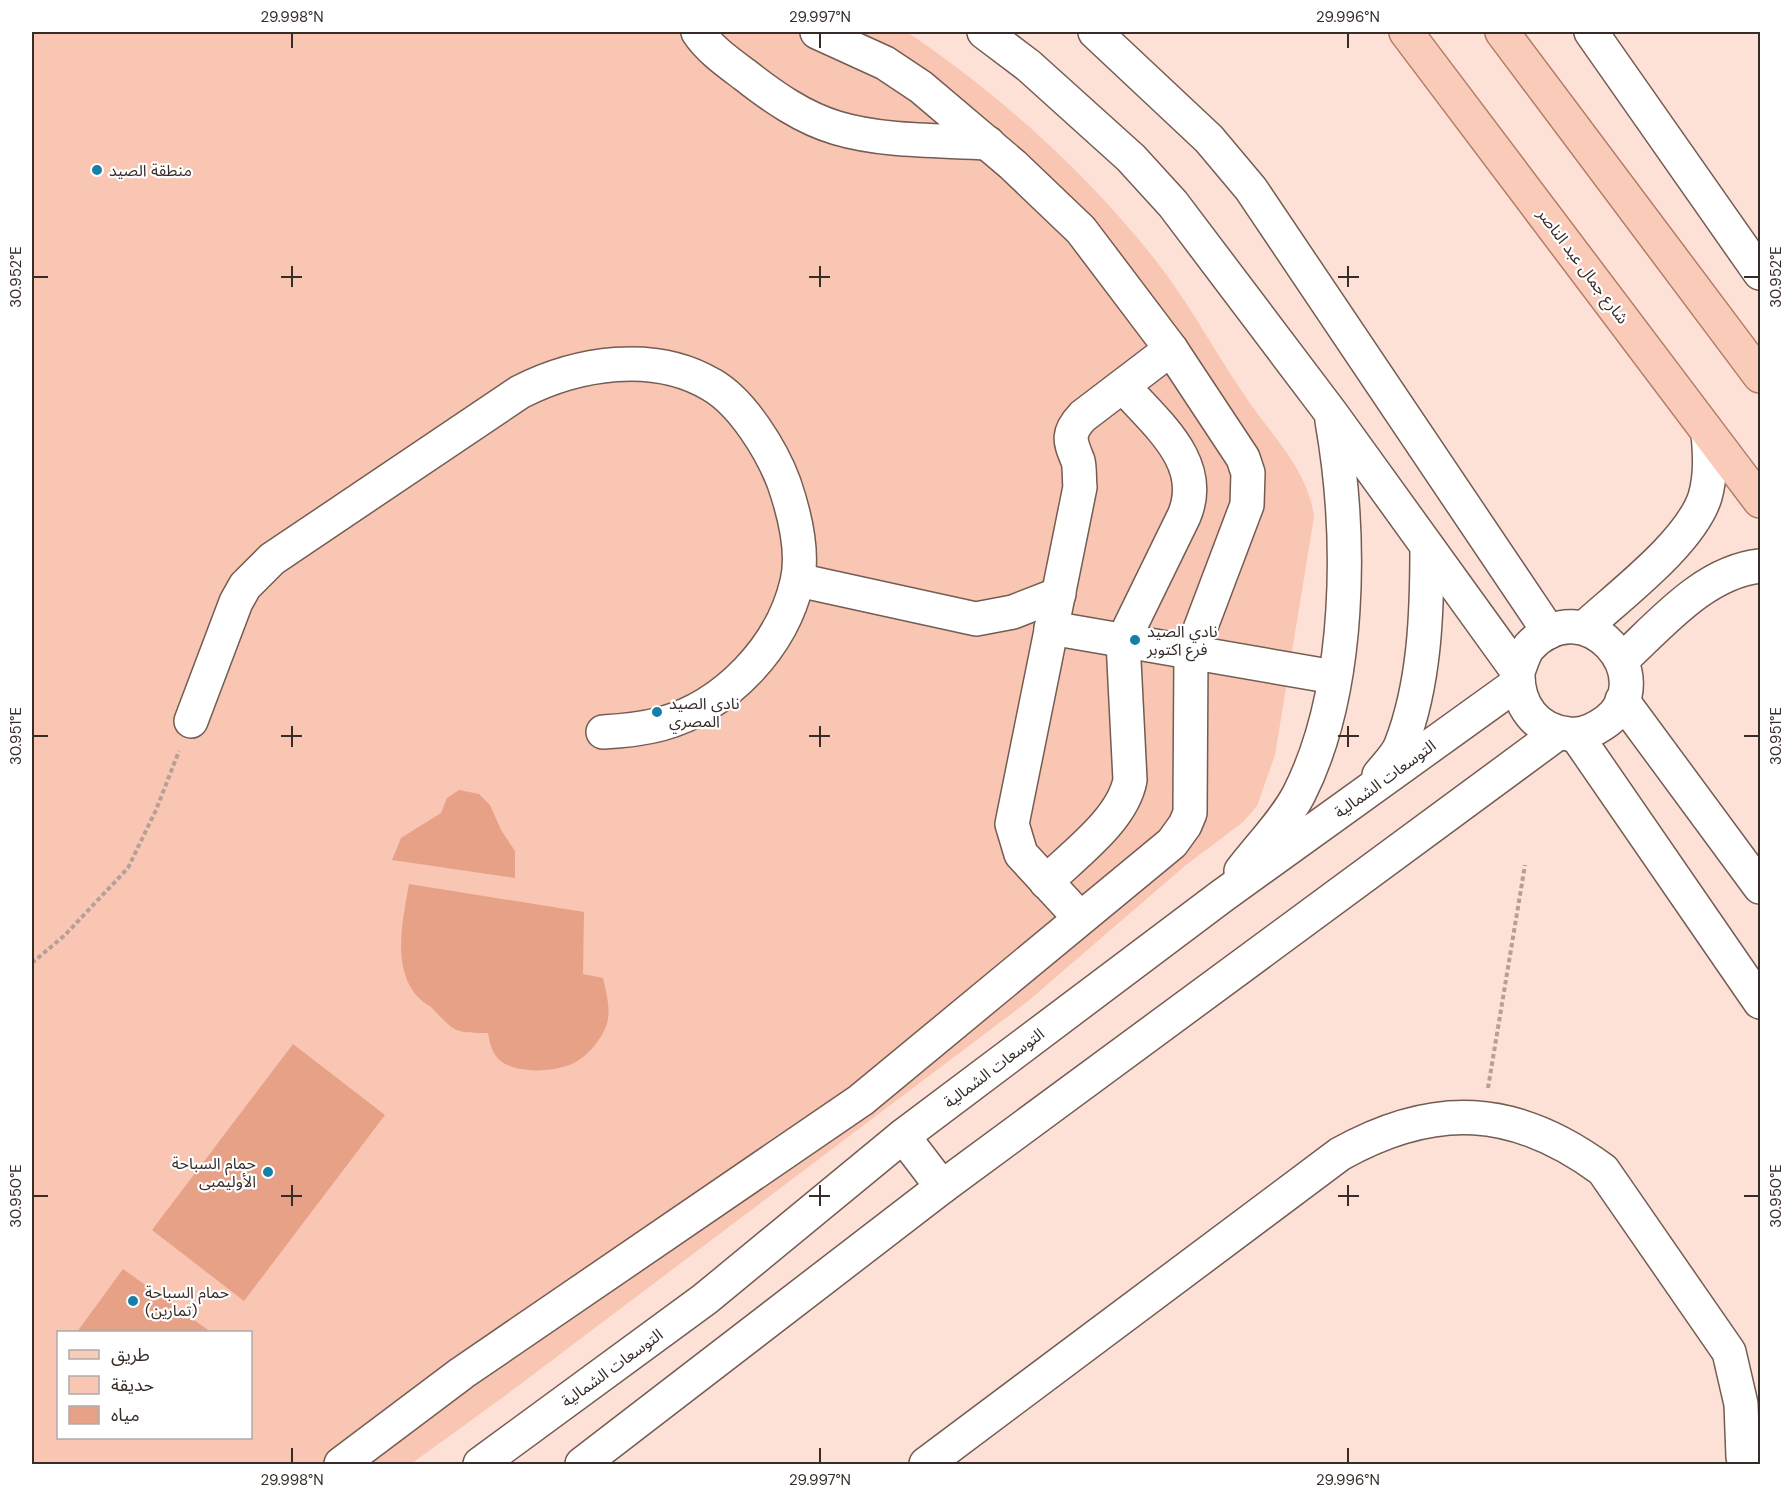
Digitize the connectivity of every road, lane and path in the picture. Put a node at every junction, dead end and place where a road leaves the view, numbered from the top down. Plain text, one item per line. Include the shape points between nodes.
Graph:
1 (698, 32) edge
2 (817, 32) edge
3 (984, 32) edge
4 (1095, 32) edge
5 (1406, 32) edge
6 (1502, 32) edge
7 (1591, 32) edge
8 (988, 143) junction
9 (1761, 273) edge
10 (1171, 349) junction
11 (1761, 376) edge
12 (1122, 386) junction
13 (1331, 413) junction
14 (1708, 433) junction
15 (1761, 501) edge
16 (1427, 547) junction
17 (1761, 566) edge
18 (798, 580) junction
19 (1059, 594) junction
20 (1051, 628) junction
21 (1584, 628) junction
22 (1549, 632) junction
23 (1122, 641) junction
24 (1191, 653) junction
25 (1622, 660) junction
26 (1518, 677) junction
27 (1334, 678) junction
28 (1622, 700) junction
29 (191, 721) joint
30 (603, 732) dead end
31 (1567, 734) junction
32 (1365, 794) junction
33 (1526, 865) dead end
34 (1046, 882) junction
35 (1761, 887) edge
36 (1222, 896) junction
37 (1080, 918) junction
38 (32, 963) edge
39 (1761, 1002) edge
40 (1483, 1118) junction
41 (903, 1136) junction
42 (942, 1187) junction
43 (1729, 1352) junction
44 (1761, 1368) edge
45 (1761, 1426) edge
46 (1742, 1461) edge
47 (341, 1464) edge
48 (480, 1464) edge
49 (582, 1464) edge
50 (926, 1464) edge

1 - 8 street via 755,83 795,110 827,125 865,134
2 - 8 street via 885,63 921,87
3 - 13 street via 1029,66 1131,158 1173,204
4 - 22 street via 1209,139 1251,189
5 - 14 main road, شارع جمال عبد الناصر
6 - 11 main road
7 - 9 street
8 - 10 street via 1081,230
10 - 12 street
10 - 24 street via 1236,444 1248,473 1247,505
12 - 19 street via 1074,425 1071,437 1080,487
12 - 23 street via 1182,456 1192,485 1184,516
13 - 16 street
13 - 27 street via 1341,470 1344,520 1341,637
14 - 15 main road, شارع جمال عبد الناصر
14 - 21 street via 1710,467 1704,497 1692,525
16 - 26 street
16 - 32 street via 1427,604 1417,685 1400,747
17 - 25 street via 1716,580
18 - 19 street via 976,619 1013,612
18 - 29 street via 795,526 786,490 768,450 713,385 659,367 631,364 574,369 520,392 272,559 236,602
18 - 30 street via 777,632 761,656 718,696 663,723
19 - 20 street
20 - 23 street
20 - 34 street via 1012,824 1021,854
21 - 22 street via 1566,626
21 - 25 street via 1600,634
22 - 26 street via 1528,648
23 - 24 street
23 - 34 street via 1128,792 1116,814
24 - 27 street
24 - 37 street via 1192,800 1185,825 1172,843
25 - 28 street via 1626,680
26 - 31 street via 1523,705 1537,723
26 - 32 street, التوسعات الشمالية
27 - 36 street via 1323,735 1298,795
28 - 31 street via 1612,717 1595,729
28 - 35 street
29 - 38 path via 128,868 65,935
31 - 39 street
31 - 42 street
32 - 36 street, التوسعات الشمالية
33 - 40 path
34 - 37 street
36 - 41 street, التوسعات الشمالية
37 - 47 street via 861,1100 462,1373
40 - 43 street via 1547,1135 1603,1170
40 - 50 street via 1445,1117 1408,1123 1372,1136 1340,1154
41 - 42 street
41 - 48 street, التوسعات الشمالية via 705,1299
42 - 49 street
43 - 44 street
43 - 46 street via 1741,1404
45 - 46 street

